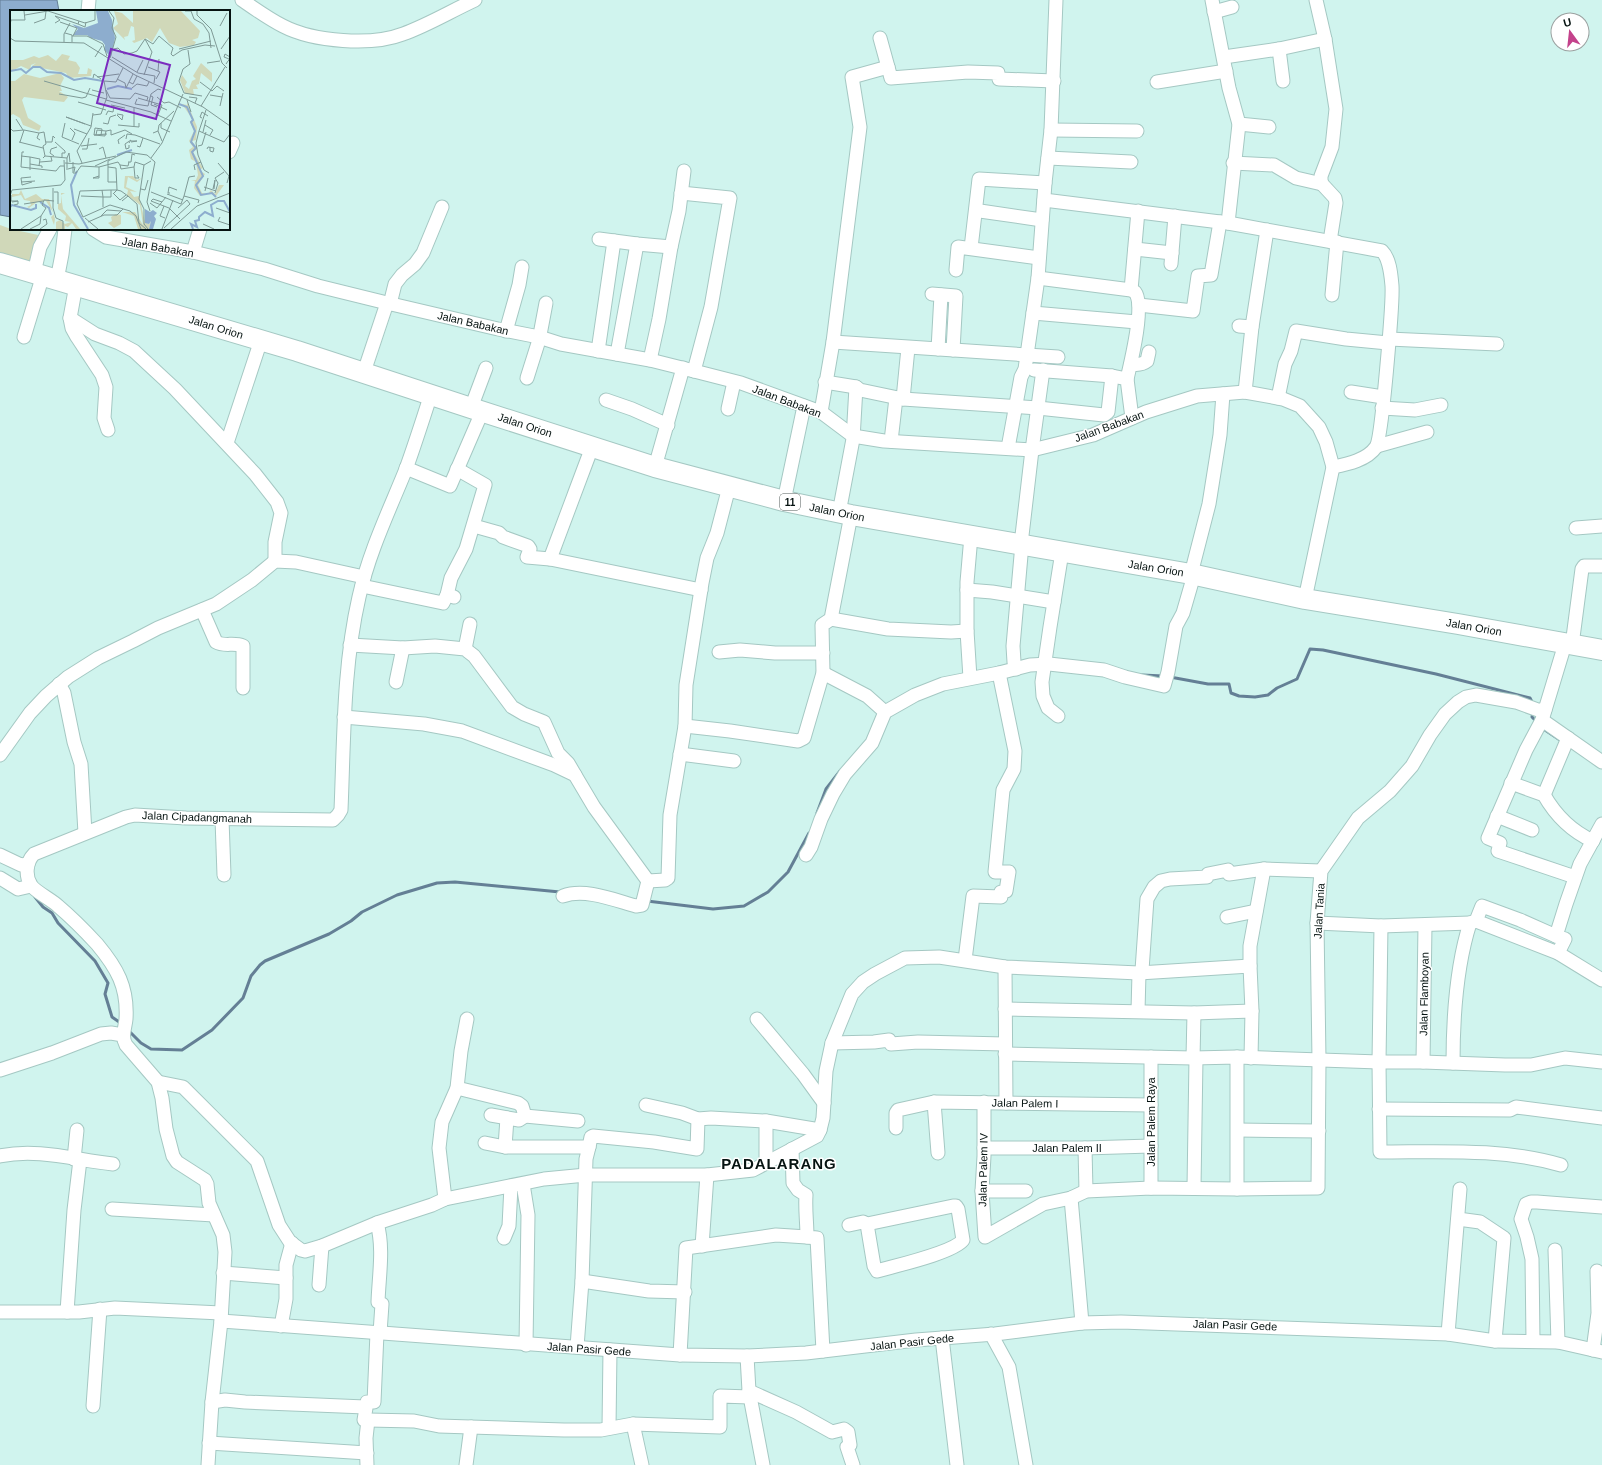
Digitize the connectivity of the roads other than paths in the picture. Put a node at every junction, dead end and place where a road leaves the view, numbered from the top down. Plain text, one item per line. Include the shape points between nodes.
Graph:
1 (89, 0) edge
2 (242, 0) edge
3 (476, 0) edge
4 (1056, 0) edge
5 (1316, 0) edge
6 (1213, 6) edge
7 (1232, 7) dead end
8 (88, 10) edge
9 (880, 38) dead end
10 (1325, 39) junction
11 (1279, 49) junction
12 (1224, 58) junction
13 (888, 67) junction
14 (1226, 71) junction
15 (1054, 80) junction
16 (1283, 81) dead end
17 (1157, 82) dead end
18 (1238, 124) junction
19 (1270, 127) dead end
20 (1051, 130) junction
21 (1137, 131) dead end
22 (1048, 158) junction
23 (1131, 162) dead end
24 (1233, 163) junction
25 (684, 171) dead end
26 (1045, 183) junction
27 (1322, 184) junction
28 (681, 193) junction
29 (1044, 200) junction
30 (442, 207) dead end
31 (980, 211) dead end
32 (1138, 211) junction
33 (1176, 216) junction
34 (1042, 220) junction
35 (1224, 223) junction
36 (49, 230) edge
37 (65, 230) edge
38 (95, 230) edge
39 (200, 230) edge
40 (1267, 230) junction
41 (598, 239) dead end
42 (614, 241) junction
43 (1334, 242) junction
44 (637, 244) junction
45 (671, 247) junction
46 (971, 248) junction
47 (1135, 249) junction
48 (193, 252) junction
49 (1039, 258) junction
50 (0, 263) edge
51 (522, 268) dead end
52 (956, 270) dead end
53 (45, 276) junction
54 (1038, 278) junction
55 (76, 285) junction
56 (1131, 290) junction
57 (1332, 295) dead end
58 (546, 303) dead end
59 (388, 304) junction
60 (1139, 305) junction
61 (1032, 314) junction
62 (70, 318) junction
63 (1137, 322) junction
64 (1239, 326) dead end
65 (1252, 327) junction
66 (506, 331) junction
67 (24, 337) dead end
68 (539, 337) junction
69 (261, 340) junction
70 (1389, 341) junction
71 (833, 342) junction
72 (1497, 344) dead end
73 (908, 348) junction
74 (938, 350) junction
75 (953, 350) junction
76 (598, 351) junction
77 (1149, 352) dead end
78 (617, 354) junction
79 (1026, 354) junction
80 (1058, 357) dead end
81 (650, 360) junction
82 (1130, 364) junction
83 (486, 368) dead end
84 (1025, 369) junction
85 (1043, 370) junction
86 (685, 371) junction
87 (364, 372) junction
88 (1112, 376) junction
89 (527, 378) dead end
90 (1127, 379) junction
91 (825, 382) junction
92 (733, 384) junction
93 (856, 387) junction
94 (1245, 392) junction
95 (1351, 392) dead end
96 (431, 394) junction
97 (1223, 394) junction
98 (1278, 398) junction
99 (899, 399) junction
100 (606, 400) dead end
101 (1383, 403) junction
102 (1441, 405) dead end
103 (1015, 407) junction
104 (1038, 408) junction
105 (728, 409) dead end
106 (803, 409) junction
107 (477, 410) junction
108 (820, 412) junction
109 (1132, 418) junction
110 (668, 425) junction
111 (108, 430) dead end
112 (1427, 432) dead end
113 (853, 440) junction
114 (891, 441) junction
115 (227, 443) junction
116 (1377, 446) junction
117 (592, 447) junction
118 (1008, 448) junction
119 (1032, 450) junction
120 (655, 466) junction
121 (1333, 467) junction
122 (406, 468) junction
123 (457, 469) junction
124 (729, 487) junction
125 (784, 501) junction
126 (845, 514) junction
127 (474, 526) junction
128 (1602, 526) edge
129 (1576, 528) dead end
130 (971, 536) junction
131 (1022, 544) junction
132 (1062, 552) junction
133 (550, 559) junction
134 (275, 562) junction
135 (1602, 566) edge
136 (1193, 575) junction
137 (363, 581) junction
138 (701, 590) junction
139 (967, 590) junction
140 (1017, 596) junction
141 (1305, 599) junction
142 (1054, 602) junction
143 (202, 610) junction
144 (831, 619) junction
145 (470, 624) dead end
146 (967, 631) junction
147 (1568, 644) junction
148 (350, 645) junction
149 (403, 648) junction
150 (465, 649) junction
151 (1602, 650) edge
152 (719, 652) dead end
153 (823, 653) junction
154 (1045, 661) junction
155 (1015, 666) junction
156 (823, 673) junction
157 (999, 673) junction
158 (970, 676) junction
159 (396, 682) dead end
160 (59, 684) junction
161 (243, 688) dead end
162 (883, 711) junction
163 (1058, 716) dead end
164 (1538, 716) junction
165 (344, 717) junction
166 (685, 726) junction
167 (1566, 741) junction
168 (680, 754) junction
169 (0, 755) edge
170 (734, 761) dead end
171 (1602, 762) edge
172 (575, 775) junction
173 (1511, 783) junction
174 (1544, 795) junction
175 (1497, 816) junction
176 (222, 819) junction
177 (1602, 824) edge
178 (1532, 830) dead end
179 (85, 833) junction
180 (1593, 841) junction
181 (0, 855) edge
182 (806, 855) dead end
183 (28, 864) junction
184 (1264, 869) junction
185 (1321, 871) junction
186 (224, 875) dead end
187 (1575, 877) junction
188 (0, 878) edge
189 (648, 881) junction
190 (26, 887) junction
191 (563, 896) dead end
192 (1256, 911) junction
193 (1227, 917) dead end
194 (1473, 922) junction
195 (1317, 923) junction
196 (1425, 925) junction
197 (1381, 926) junction
198 (1556, 936) junction
199 (1558, 953) junction
200 (965, 960) junction
201 (1250, 966) junction
202 (1005, 967) junction
203 (1139, 972) junction
204 (1602, 980) edge
205 (1005, 1009) junction
206 (1138, 1011) junction
207 (1252, 1011) junction
208 (1194, 1013) junction
209 (467, 1019) dead end
210 (757, 1019) dead end
211 (124, 1027) junction
212 (832, 1043) junction
213 (1005, 1049) junction
214 (1151, 1057) junction
215 (1237, 1057) junction
216 (1195, 1058) junction
217 (1251, 1058) junction
218 (1319, 1060) junction
219 (1379, 1062) junction
220 (1423, 1062) junction
221 (1602, 1062) edge
222 (1453, 1063) junction
223 (0, 1070) edge
224 (158, 1082) junction
225 (458, 1088) junction
226 (934, 1102) junction
227 (984, 1102) junction
228 (824, 1103) junction
229 (1006, 1103) junction
230 (646, 1105) dead end
231 (1151, 1105) junction
232 (1379, 1109) junction
233 (491, 1115) dead end
234 (525, 1116) junction
235 (507, 1118) junction
236 (1602, 1118) edge
237 (698, 1119) junction
238 (578, 1121) dead end
239 (766, 1121) junction
240 (896, 1128) dead end
241 (77, 1130) dead end
242 (820, 1130) junction
243 (1238, 1130) junction
244 (1319, 1131) junction
245 (485, 1143) dead end
246 (1151, 1146) junction
247 (504, 1147) junction
248 (589, 1147) junction
249 (984, 1148) junction
250 (1085, 1148) junction
251 (792, 1149) junction
252 (938, 1152) dead end
253 (0, 1156) edge
254 (77, 1159) junction
255 (766, 1163) junction
256 (113, 1164) dead end
257 (1561, 1165) dead end
258 (586, 1175) junction
259 (707, 1175) junction
260 (517, 1185) junction
261 (1194, 1187) junction
262 (1151, 1188) junction
263 (1236, 1189) junction
264 (1460, 1189) dead end
265 (982, 1191) junction
266 (1026, 1191) dead end
267 (1086, 1191) junction
268 (1071, 1198) junction
269 (445, 1199) junction
270 (1602, 1207) edge
271 (112, 1209) dead end
272 (214, 1215) junction
273 (1458, 1219) junction
274 (377, 1223) junction
275 (867, 1224) junction
276 (849, 1225) dead end
277 (961, 1232) junction
278 (984, 1232) junction
279 (807, 1237) junction
280 (504, 1238) dead end
281 (292, 1243) junction
282 (322, 1246) junction
283 (702, 1246) junction
284 (1555, 1250) dead end
285 (1597, 1270) dead end
286 (224, 1273) junction
287 (286, 1278) junction
288 (582, 1281) junction
289 (319, 1285) dead end
290 (685, 1292) junction
291 (100, 1309) junction
292 (0, 1312) edge
293 (67, 1312) junction
294 (221, 1317) junction
295 (1082, 1323) junction
296 (281, 1326) junction
297 (379, 1333) junction
298 (991, 1334) junction
299 (1448, 1334) junction
300 (942, 1338) junction
301 (1534, 1340) junction
302 (1495, 1341) junction
303 (1558, 1342) junction
304 (526, 1345) junction
305 (577, 1347) junction
306 (610, 1350) junction
307 (823, 1351) junction
308 (1597, 1351) edge
309 (680, 1355) junction
310 (747, 1356) junction
311 (749, 1394) junction
312 (212, 1402) junction
313 (93, 1406) dead end
314 (365, 1406) junction
315 (368, 1420) junction
316 (633, 1424) junction
317 (471, 1427) junction
318 (609, 1428) junction
319 (208, 1443) junction
320 (367, 1459) edge
321 (208, 1465) edge
322 (466, 1465) edge
323 (642, 1465) edge
324 (763, 1465) edge
325 (853, 1465) edge
326 (957, 1465) edge
327 (1026, 1465) edge

1 - 8 street
2 - 3 street via 284,27 334,40 365,42 402,35
4 - 15 street
5 - 10 street
6 - 7 street
6 - 12 street
9 - 13 street
10 - 11 street
10 - 27 street via 1336,109 1332,147 1321,176
11 - 12 street
11 - 16 street
12 - 14 street
13 - 15 street via 891,78 968,72 998,73 999,79
13 - 71 street via 852,77 860,127
14 - 17 street
14 - 18 street
15 - 20 street
18 - 19 street
18 - 24 street
20 - 21 street
20 - 22 street
22 - 23 street
22 - 26 street
24 - 27 street via 1274,165 1296,178
24 - 35 street
25 - 28 street
26 - 29 street
26 - 46 street via 979,179
27 - 43 street via 1335,198
28 - 45 street
28 - 86 street via 730,198 711,307
29 - 32 street
29 - 34 street
30 - 59 street via 423,253 395,284
31 - 34 street
32 - 33 street
32 - 47 street
33 - 35 street
33 - 47 street via 1171,258
34 - 49 street
35 - 40 street
35 - 60 street via 1211,276 1198,276 1192,311
36 - 53 street via 40,247
37 - 53 street via 62,254
38 - 48 street, Jalan Babakan via 106,237
39 - 48 street
40 - 43 street
40 - 65 street
41 - 42 street
42 - 44 street
42 - 76 street
43 - 57 street
43 - 70 street via 1380,250 1387,257 1392,286
44 - 45 street
44 - 78 street
45 - 81 street
46 - 49 street
46 - 52 street via 958,247
47 - 56 street
48 - 59 street, Jalan Babakan
49 - 54 street
50 - 53 highway, Jalan Orion / 11
51 - 66 street
53 - 55 highway, Jalan Orion / 11
53 - 67 street
54 - 56 street
54 - 61 street
55 - 62 street
55 - 69 highway, Jalan Orion / 11
56 - 60 street via 1137,294
58 - 68 street
59 - 66 street, Jalan Babakan
59 - 87 street
60 - 63 street
61 - 63 street
61 - 79 street
62 - 111 street via 77,337 102,375 106,387 104,418
62 - 115 street via 95,334 134,352 175,389
63 - 82 street
64 - 65 street
65 - 94 street
66 - 68 street, Jalan Babakan
68 - 76 street, Jalan Babakan
68 - 89 street
69 - 87 highway, Jalan Orion / 11
69 - 115 street
70 - 72 street
70 - 98 street via 1346,339 1296,331 1285,364
70 - 101 street
71 - 73 street
71 - 91 street
73 - 74 street
73 - 99 street
74 - 75 street
74 - 75 street via 937,295 956,296
75 - 79 street
76 - 78 street, Jalan Babakan
77 - 82 street via 1144,364
78 - 81 street, Jalan Babakan
79 - 80 street
79 - 84 street
81 - 86 street, Jalan Babakan
82 - 90 street
83 - 107 street
84 - 85 street
84 - 103 street
85 - 88 street
85 - 104 street
86 - 92 street, Jalan Babakan
86 - 110 street
87 - 96 highway, Jalan Orion / 11
88 - 90 street
88 - 104 street via 1107,414
90 - 109 street
91 - 93 street
91 - 108 street
92 - 105 street
92 - 106 street, Jalan Babakan
93 - 99 street
93 - 113 street
94 - 97 street, Jalan Babakan
94 - 98 street, Jalan Babakan
95 - 101 street
96 - 107 highway, Jalan Orion / 11
96 - 122 street
97 - 109 street, Jalan Babakan via 1197,396
97 - 136 street via 1220,436 1209,504
98 - 121 street, Jalan Babakan via 1300,406 1315,422 1326,442
99 - 103 street
99 - 114 street
100 - 110 street
101 - 102 street via 1415,410
101 - 116 street
103 - 104 street
103 - 118 street
104 - 119 street
106 - 108 street, Jalan Babakan
106 - 125 street
107 - 117 highway, Jalan Orion / 11
107 - 123 street
108 - 113 street, Jalan Babakan
109 - 119 street, Jalan Babakan via 1093,435
110 - 120 street
112 - 116 street
113 - 114 street, Jalan Babakan
113 - 126 street
114 - 118 street, Jalan Babakan
115 - 134 street via 256,474 277,502 281,513 275,542
116 - 121 street via 1358,461
117 - 120 highway, Jalan Orion / 11
117 - 133 street
118 - 119 street, Jalan Babakan
119 - 131 street
120 - 124 highway, Jalan Orion / 11
121 - 141 street, Jalan Babakan
122 - 123 street via 450,486
122 - 137 street via 381,527
123 - 127 street via 486,485
124 - 125 highway, Jalan Orion / 11
124 - 138 street via 717,533 707,558
125 - 126 highway, Jalan Orion / 11
126 - 130 highway, Jalan Orion / 11
126 - 144 street
127 - 133 street via 499,533 503,537 528,546 530,549 527,557
127 - 137 street via 451,578 451,596 443,604
128 - 129 street
130 - 131 highway, Jalan Orion / 11
130 - 139 street
131 - 132 highway, Jalan Orion / 11
131 - 140 street
132 - 136 highway, Jalan Orion / 11
132 - 142 street
133 - 138 street
134 - 137 street via 296,562 320,573
134 - 143 street via 216,604
135 - 147 street via 1588,565 1582,569
136 - 141 highway, Jalan Orion / 11
136 - 154 street via 1183,613 1176,626 1164,686 1104,670
137 - 148 street
138 - 166 street via 686,685
139 - 140 street
139 - 146 street
140 - 142 street
140 - 155 street via 1013,646
141 - 147 highway, Jalan Orion / 11
142 - 154 street
143 - 160 street via 158,628 98,658
143 - 161 street via 216,642 242,646
144 - 146 street via 888,629
144 - 153 street via 822,625
145 - 150 street
146 - 158 street
147 - 151 highway, Jalan Orion / 11
147 - 164 street
148 - 149 street
148 - 165 street
149 - 150 street via 435,646
149 - 159 street
150 - 172 street via 474,656 512,707 544,722 558,753
152 - 153 street via 740,650
153 - 156 street
154 - 155 street
154 - 163 street via 1043,696 1048,708
155 - 157 street
156 - 162 street via 867,696
156 - 166 street via 802,740
157 - 158 street
157 - 200 street via 1015,751 1014,769 1003,790 995,872 1009,872 1008,882 1006,891 1001,892 1001,897 973,896
158 - 162 street via 915,695
160 - 169 street via 30,713
160 - 179 street via 64,693 81,764
162 - 182 street via 872,743 845,774 833,794
164 - 167 street, Jalan Tania
164 - 173 street
164 - 185 street, Jalan Tania via 1504,700 1476,695 1458,702 1445,714 1412,766 1390,791 1358,818
165 - 172 street via 424,724 462,731
165 - 176 street, Jalan Cipadangmanah via 341,810 333,820
166 - 168 street
167 - 171 street, Jalan Tania
167 - 174 street
168 - 170 street
168 - 189 street via 670,815 668,878
172 - 189 street
173 - 174 street
173 - 175 street
174 - 180 street via 1568,826
175 - 178 street
175 - 187 street via 1488,838 1500,843 1498,851
176 - 179 street, Jalan Cipadangmanah via 135,815
176 - 186 street
177 - 180 street
179 - 183 street, Jalan Cipadangmanah via 34,854
180 - 187 street
181 - 183 street via 21,865
183 - 190 street
184 - 185 street
184 - 192 street
184 - 203 street via 1230,874 1228,870 1208,874 1207,877 1170,878 1160,881 1147,899 1142,970
185 - 195 street, Jalan Tania
187 - 198 street
188 - 190 street
189 - 191 street via 643,901 636,906 584,894 571,893
190 - 211 street via 57,905 96,943 119,973 122,982
192 - 193 street
192 - 201 street via 1250,946
194 - 196 street
194 - 198 street via 1482,906
194 - 199 street
194 - 222 street via 1461,962 1455,1005
195 - 197 street
195 - 218 street, Jalan Tania
196 - 197 street
196 - 220 street, Jalan Flamboyan
197 - 219 street
198 - 199 street via 1565,939
199 - 204 street
200 - 202 street
200 - 212 street via 910,957 875,974 852,994
201 - 203 street
201 - 207 street
202 - 203 street
202 - 205 street
203 - 206 street
205 - 206 street
205 - 213 street
206 - 208 street
207 - 208 street
207 - 217 street
208 - 216 street
209 - 225 street
210 - 228 street
211 - 223 street
211 - 224 street via 122,1039
212 - 213 street via 889,1040 891,1044 918,1042
212 - 228 street via 826,1071
213 - 214 street
213 - 229 street
214 - 216 street
214 - 231 street, Jalan Palem Raya
215 - 216 street
215 - 217 street
215 - 243 street
216 - 261 street
217 - 218 street
218 - 219 street
218 - 244 street, Jalan Tania
219 - 220 street
219 - 232 street
220 - 222 street
221 - 222 street via 1565,1058 1531,1065
224 - 272 street via 173,1156 177,1162 205,1180
224 - 281 street via 183,1087 257,1161 278,1225
225 - 234 street via 518,1103 522,1106
225 - 269 street via 442,1122 440,1148
226 - 227 street, Jalan Palem I
226 - 240 street, Jalan Palem I via 900,1109 896,1113
226 - 252 street
227 - 229 street, Jalan Palem I
227 - 249 street, Jalan Palem IV
228 - 242 street
229 - 231 street, Jalan Palem I
230 - 237 street
231 - 246 street, Jalan Palem Raya
232 - 236 street via 1516,1108
232 - 257 street via 1380,1152 1502,1154
233 - 235 street
234 - 235 street via 519,1120
234 - 238 street
235 - 247 street
237 - 239 street
237 - 248 street via 697,1149 593,1136
239 - 242 street
239 - 255 street
241 - 254 street
242 - 251 street via 817,1136
243 - 244 street
243 - 263 street
244 - 263 street, Jalan Tania via 1318,1188
245 - 247 street
246 - 250 street, Jalan Palem II
246 - 262 street, Jalan Palem Raya
247 - 248 street
248 - 258 street
249 - 250 street, Jalan Palem II
249 - 265 street, Jalan Palem IV
250 - 267 street
251 - 255 street
251 - 279 street via 793,1183 806,1195
253 - 254 street via 41,1153
254 - 256 street
254 - 293 street
255 - 259 street via 753,1170
258 - 259 street
258 - 260 street via 544,1179
258 - 288 street
259 - 283 street
260 - 269 street
260 - 280 street via 510,1222
260 - 304 street via 528,1215
261 - 262 street
261 - 263 street
262 - 267 street
264 - 273 street
265 - 266 street
265 - 278 street, Jalan Palem IV
267 - 268 street
268 - 278 street via 1043,1204
268 - 295 street
269 - 274 street
270 - 301 street via 1538,1202 1526,1204 1521,1219 1532,1259
271 - 272 street
272 - 286 street via 223,1235
273 - 299 street
273 - 302 street via 1480,1222 1504,1238
274 - 282 street
274 - 297 street via 381,1250 378,1302 382,1304
275 - 276 street via 863,1222
275 - 277 street via 956,1206
275 - 277 street via 877,1271 917,1260 959,1244 962,1240
277 - 278 street
279 - 283 street via 776,1235
279 - 307 street via 817,1238
281 - 282 street via 305,1251
281 - 287 street via 286,1265
282 - 289 street
283 - 290 street via 686,1248
284 - 303 street
285 - 308 street
286 - 287 street
286 - 294 street
287 - 296 street via 286,1299
288 - 290 street via 649,1291
288 - 305 street
290 - 309 street
291 - 293 street, Jalan Pasir Gede
291 - 294 street, Jalan Pasir Gede
291 - 313 street
292 - 293 street, Jalan Pasir Gede
294 - 296 street, Jalan Pasir Gede
294 - 312 street
295 - 298 street, Jalan Pasir Gede
295 - 299 street, Jalan Pasir Gede via 1163,1322
296 - 297 street, Jalan Pasir Gede
297 - 304 street, Jalan Pasir Gede
297 - 314 street via 374,1402 367,1402
298 - 300 street, Jalan Pasir Gede
298 - 327 street via 1009,1367
299 - 302 street, Jalan Pasir Gede
300 - 307 street, Jalan Pasir Gede
300 - 326 street
301 - 302 street, Jalan Pasir Gede
301 - 303 street, Jalan Pasir Gede
303 - 308 street, Jalan Pasir Gede
304 - 305 street, Jalan Pasir Gede
305 - 306 street, Jalan Pasir Gede
306 - 309 street, Jalan Pasir Gede
306 - 318 street
307 - 310 street, Jalan Pasir Gede
309 - 310 street, Jalan Pasir Gede
310 - 311 street
311 - 316 street via 720,1396 720,1427
311 - 324 street
311 - 325 street via 796,1412 832,1432 844,1429 848,1432 850,1445 847,1447
312 - 314 street via 225,1400
312 - 319 street
314 - 315 street via 364,1420
315 - 317 street via 414,1421 439,1426
315 - 320 street
316 - 318 street
316 - 323 street
317 - 318 street via 564,1430
317 - 322 street
319 - 320 street
319 - 321 street

